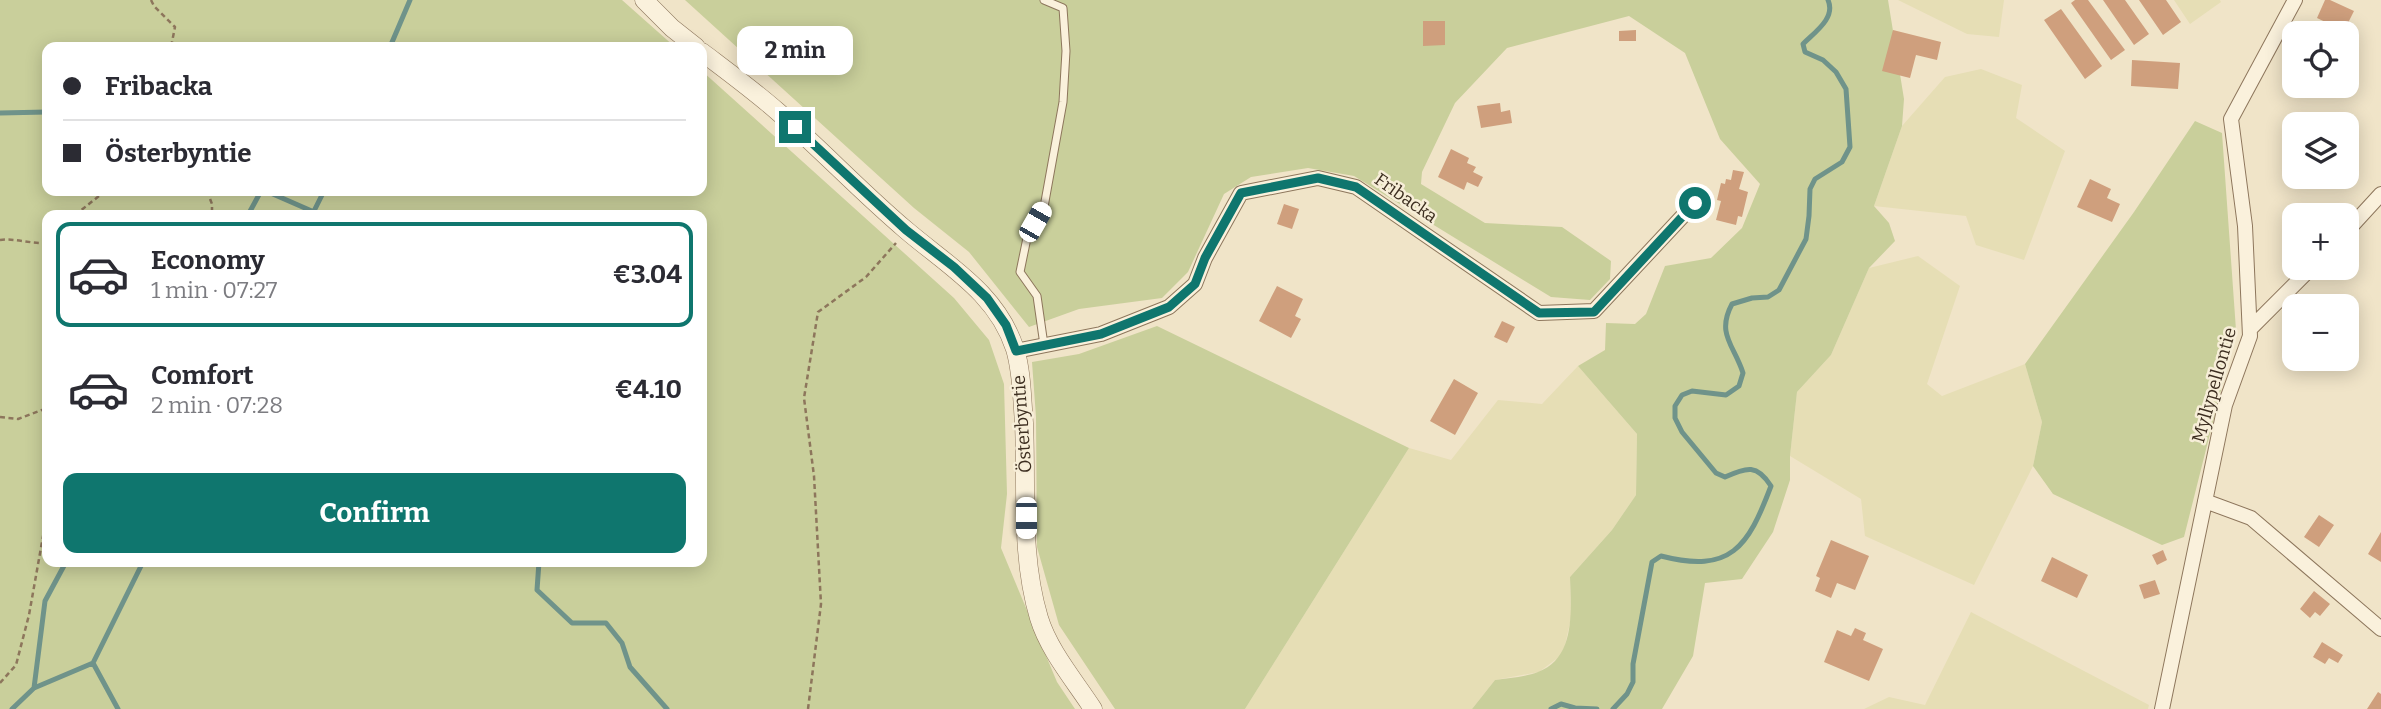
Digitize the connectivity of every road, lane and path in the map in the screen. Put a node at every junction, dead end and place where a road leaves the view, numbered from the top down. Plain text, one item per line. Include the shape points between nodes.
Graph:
1 (151, 0) edge
2 (644, 0) edge
3 (1044, 0) edge
4 (2295, 0) edge
5 (172, 42) edge
6 (690, 42) edge
7 (707, 56) edge
8 (2381, 194) edge
9 (99, 196) edge
10 (1695, 203) dead end
11 (81, 210) edge
12 (2359, 218) edge
13 (906, 230) junction
14 (0, 240) edge
15 (42, 243) edge
16 (2299, 280) edge
17 (2251, 328) junction
18 (1044, 346) junction
19 (1016, 351) junction
20 (42, 410) edge
21 (0, 416) edge
22 (2205, 501) junction
23 (42, 542) edge
24 (2381, 629) edge
25 (0, 683) edge
26 (808, 709) edge
27 (1093, 709) edge
28 (2162, 709) edge

1 - 5 path via 175,27
2 - 6 street
3 - 18 lane via 1063,8 1063,102 1044,206 1027,238 1020,272 1037,296
4 - 17 street, Myllypellontie via 2231,119 2245,226
7 - 13 street, Österbyntie via 776,110
8 - 12 street
9 - 11 path
10 - 18 street, Fribacka via 1594,312 1539,313 1356,187 1318,178 1241,193 1195,284 1169,307 1101,334
13 - 19 street, Österbyntie via 987,298 1006,325
13 - 26 path via 866,277 818,312 804,398 814,476 821,604
14 - 15 path
16 - 17 street
17 - 22 street, Myllypellontie via 2225,405
18 - 19 street, Fribacka
19 - 27 street, Österbyntie via 1022,387 1030,580 1050,644
20 - 21 path via 18,419
22 - 24 street via 2251,518
22 - 28 street, Myllypellontie
23 - 25 path via 16,665

